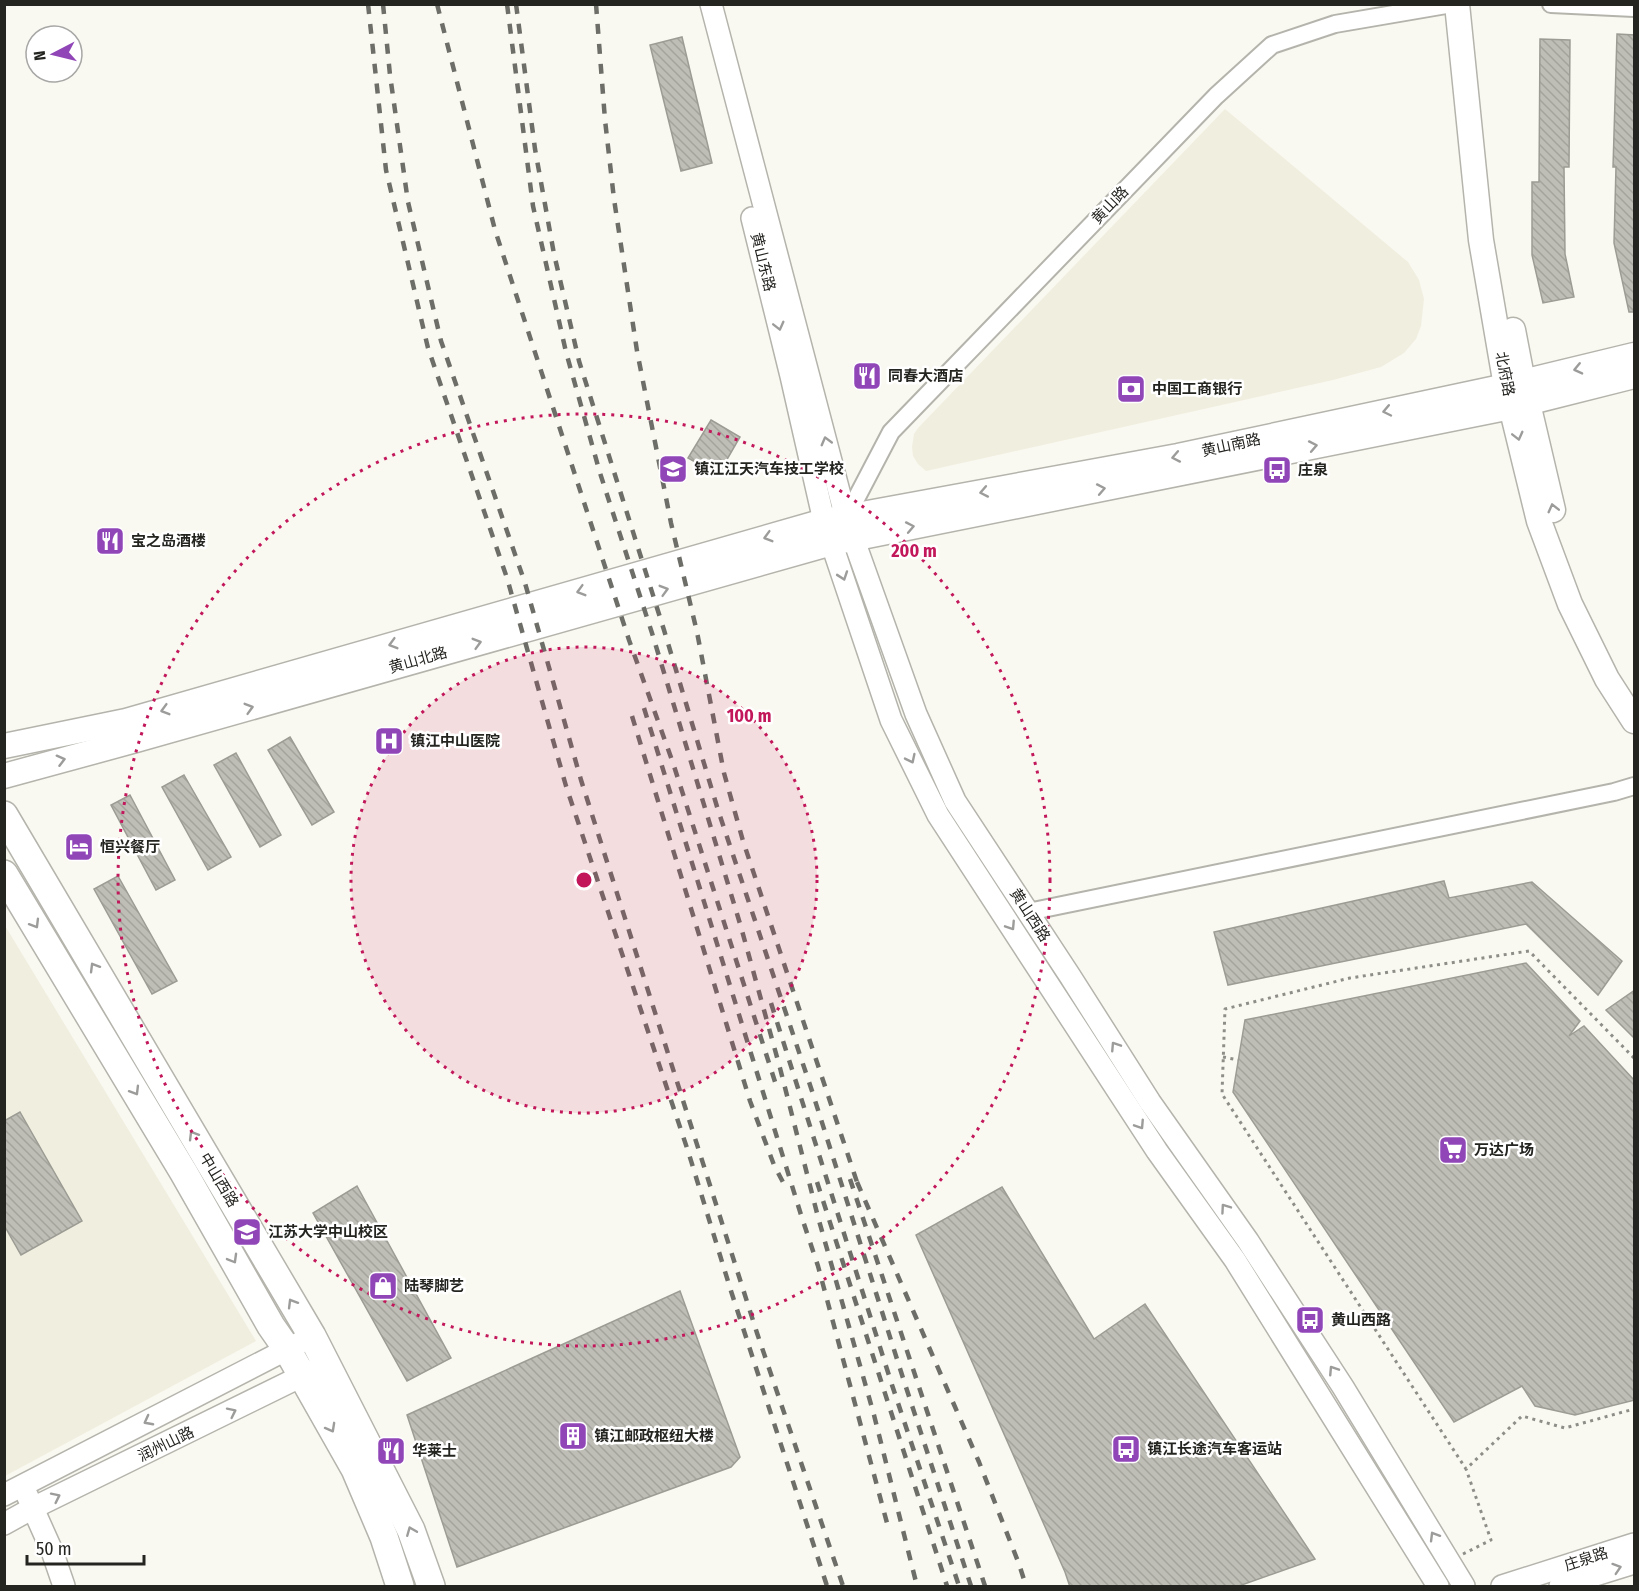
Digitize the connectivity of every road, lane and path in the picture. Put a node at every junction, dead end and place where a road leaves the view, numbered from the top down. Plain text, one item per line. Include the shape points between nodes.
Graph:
1 (699, 4) edge
2 (711, 4) edge
3 (1452, 4) edge
4 (1457, 4) edge
5 (1469, 4) edge
6 (1551, 4) edge
7 (1635, 8) edge
8 (1635, 355) edge
9 (1635, 376) edge
10 (1517, 394) junction
11 (839, 530) junction
12 (1635, 696) edge
13 (1635, 721) edge
14 (4, 746) edge
15 (4, 776) edge
16 (1635, 786) edge
17 (4, 815) edge
18 (4, 874) edge
19 (1028, 912) junction
20 (1224, 1057) junction
21 (1635, 1058) edge
22 (1238, 1060) dead end
23 (312, 1336) junction
24 (287, 1349) junction
25 (326, 1363) junction
26 (303, 1377) junction
27 (1635, 1409) edge
28 (1466, 1469) junction
29 (14, 1491) edge
30 (33, 1508) junction
31 (4, 1524) edge
32 (1635, 1544) edge
33 (1449, 1560) junction
34 (1635, 1563) edge
35 (64, 1587) edge
36 (400, 1587) edge
37 (431, 1587) edge
38 (1438, 1587) edge
39 (1464, 1587) edge
40 (1502, 1587) edge
41 (1560, 1587) edge

1 -> 11 street, 黄山东路 via 789,365
11 -> 2 street, 黄山东路
3 - 11 street, 黄山路 via 1335,24 1272,45 1216,96 891,432
4 - 10 main road, 北府路 via 1481,240
5 - 10 main road, 北府路
6 - 7 street
8 -> 10 main road, 黄山南路
9 - 10 main road, 黄山南路
10 - 11 main road, 黄山南路 via 1178,456
12 -> 10 main road, 北府路 via 1584,601
10 -> 13 main road, 北府路 via 1539,520 1570,604 1607,679
11 -> 14 main road, 黄山北路 via 126,721
15 -> 11 main road, 黄山北路
11 - 19 street, 黄山西路 via 955,801
11 -> 38 street, 黄山西路 via 891,720 938,815 1157,1151 1235,1260
16 - 19 street
23 -> 17 main road, 中山西路
18 -> 24 main road, 中山西路
33 -> 19 street, 黄山西路 via 1343,1387 1248,1241 1150,1102
20 - 21 path via 1225,1009 1350,978 1529,951
20 - 22 path
20 - 28 path via 1222,1094
23 - 24 street, 润州山路
23 - 25 main road, 中山西路
24 - 26 main road, 中山西路
24 -> 29 street, 润州山路
25 - 26 street, 润州山路
37 -> 25 main road, 中山西路 via 411,1530
30 -> 26 street, 润州山路
26 -> 36 main road, 中山西路 via 355,1469
27 - 28 path via 1565,1428 1522,1416
28 - 33 path via 1491,1540
29 - 30 street
30 - 31 street, 润州山路
30 - 35 street
32 - 40 street, 庄泉路
33 - 39 street, 黄山西路
41 -> 34 street, 庄泉路

